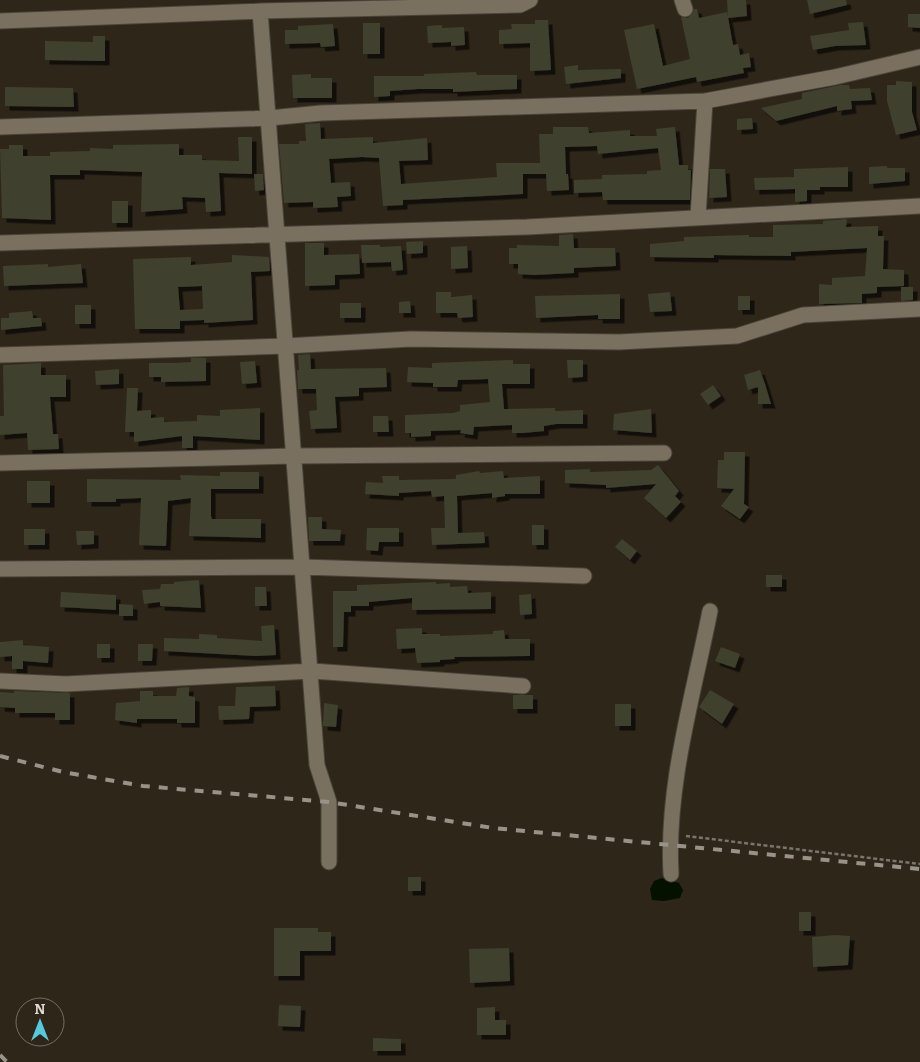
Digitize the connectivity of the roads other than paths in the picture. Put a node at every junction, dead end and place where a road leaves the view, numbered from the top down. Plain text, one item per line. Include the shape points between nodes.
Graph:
1 (530, 0) edge
2 (260, 10) junction
3 (0, 21) edge
4 (920, 57) edge
5 (705, 101) junction
6 (270, 118) junction
7 (0, 127) edge
8 (920, 206) edge
9 (698, 217) junction
10 (277, 235) junction
11 (0, 243) edge
12 (920, 309) edge
13 (285, 346) junction
14 (0, 354) edge
15 (664, 453) dead end
16 (293, 456) junction
17 (0, 463) edge
18 (302, 567) junction
19 (0, 569) edge
20 (584, 576) dead end
21 (710, 611) dead end
22 (312, 671) junction
23 (0, 681) edge
24 (523, 686) dead end
25 (329, 862) dead end
26 (671, 874) dead end

1 - 2 street via 520,5
2 - 3 street
2 - 6 street
4 - 5 street via 835,77
5 - 6 street via 321,113
5 - 9 street
6 - 7 street
6 - 10 street
8 - 9 street
9 - 10 street via 527,227
10 - 11 street
10 - 13 street
12 - 13 street via 803,315 737,336 619,342 411,340
13 - 14 street
13 - 16 street
15 - 16 street
16 - 17 street
16 - 18 street
18 - 19 street
18 - 20 street
18 - 22 street
21 - 26 street via 678,771 669,834
22 - 23 street via 66,684
22 - 24 street
22 - 25 street via 317,765 329,802

